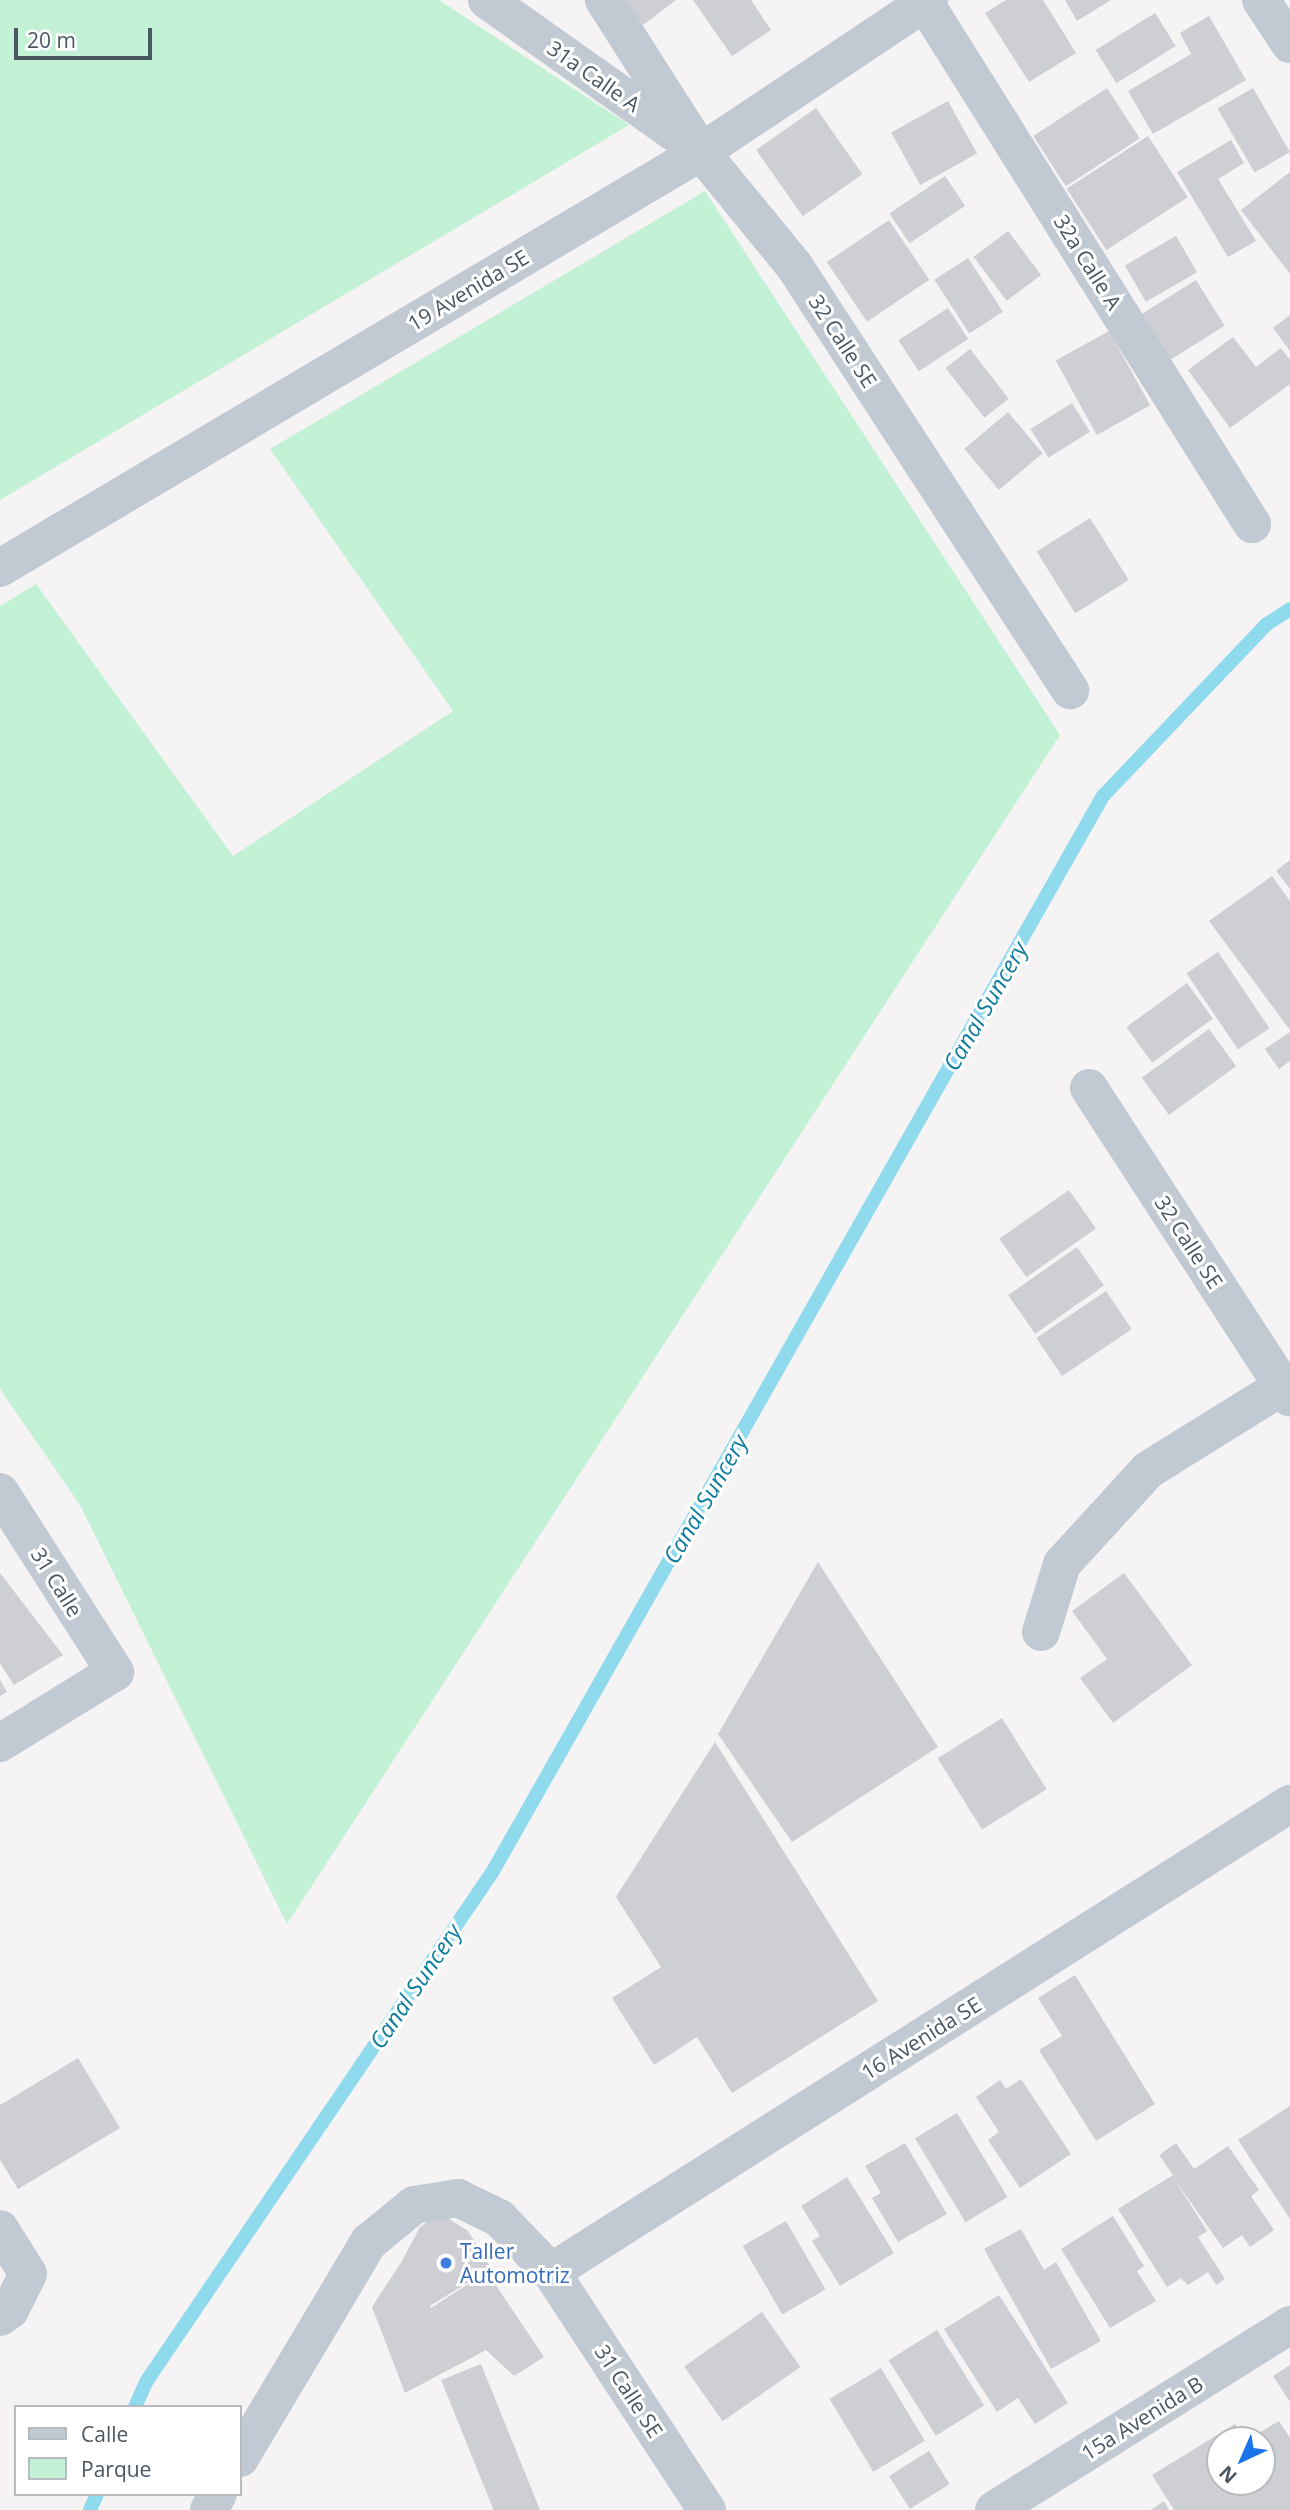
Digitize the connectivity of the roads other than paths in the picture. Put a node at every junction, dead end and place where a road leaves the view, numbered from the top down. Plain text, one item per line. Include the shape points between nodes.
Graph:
1 (487, 0) edge
2 (604, 0) edge
3 (1261, 0) edge
4 (926, 1) edge
5 (1290, 44) edge
6 (701, 152) junction
7 (1252, 524) dead end
8 (0, 568) edge
9 (1070, 690) dead end
10 (1089, 1088) dead end
11 (1287, 1391) edge
12 (0, 1492) edge
13 (1041, 1632) dead end
14 (0, 1743) edge
15 (1290, 1804) edge
16 (0, 2229) edge
17 (551, 2272) junction
18 (0, 2316) edge
19 (1290, 2325) edge
20 (242, 2455) edge
21 (707, 2510) edge
22 (994, 2510) edge

1 - 6 street, 31a Calle A
2 - 6 street, 32 Calle SE
3 - 5 street
4 - 6 street, 19 Avenida SE
4 - 7 street, 32a Calle A
6 - 8 street, 19 Avenida SE
6 - 9 street, 32 Calle SE via 795,267
10 - 11 street, 32 Calle SE
11 - 13 street via 1147,1470 1062,1564
12 - 14 street, 31 Calle via 115,1672
15 - 17 street, 16 Avenida SE
16 - 18 street via 28,2274 10,2310
17 - 20 street, 31 Calle SE via 499,2218 458,2198 414,2205 369,2242
17 - 21 street, 31 Calle SE
19 - 22 street, 15a Avenida B

